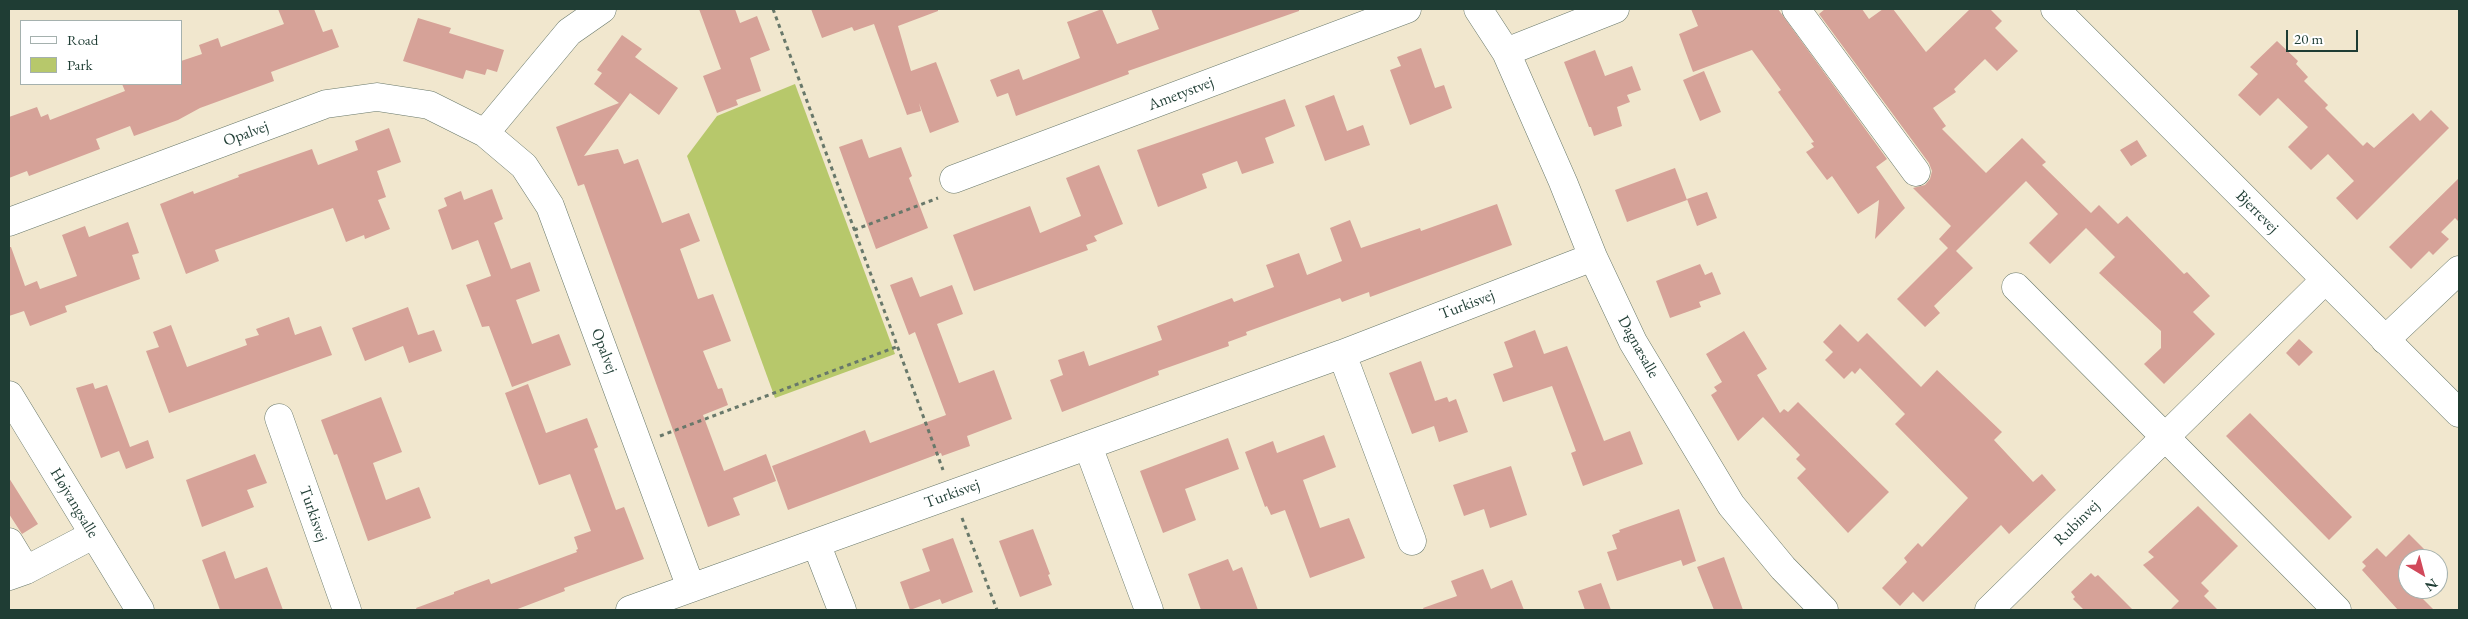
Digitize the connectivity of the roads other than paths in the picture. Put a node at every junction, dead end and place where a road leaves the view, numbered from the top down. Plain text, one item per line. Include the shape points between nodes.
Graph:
1 (602, 9) edge
2 (1407, 9) edge
3 (1478, 9) edge
4 (1615, 9) edge
5 (1796, 9) edge
6 (2055, 9) edge
7 (1506, 52) junction
8 (485, 133) junction
9 (1916, 172) dead end
10 (954, 179) road end
11 (9, 222) edge
12 (1592, 257) junction
13 (2459, 270) edge
14 (2325, 280) junction
15 (2016, 287) dead end
16 (2385, 340) junction
17 (1342, 354) junction
18 (9, 395) edge
19 (2459, 413) edge
20 (279, 418) dead end
21 (2165, 436) junction
22 (1088, 446) junction
23 (93, 535) junction
24 (1412, 541) dead end
25 (9, 542) edge
26 (816, 543) junction
27 (17, 573) edge
28 (691, 588) junction
29 (140, 610) edge
30 (347, 610) edge
31 (630, 610) edge
32 (842, 610) edge
33 (1149, 610) edge
34 (1824, 610) edge
35 (1989, 610) edge
36 (2337, 610) edge

1 - 8 street via 569,32
2 - 10 street, Ametystvej
3 - 7 street, Dagnæsalle
4 - 7 street
5 - 9 street
6 - 14 street, Bjerrevej
7 - 12 street, Dagnæsalle
8 - 11 street, Opalvej via 429,105 377,97 326,104
8 - 28 street, Opalvej via 524,166 550,206
12 - 17 street, Turkisvej
12 - 34 street, Dagnæsalle via 1633,342 1731,505 1783,568
13 - 16 street
14 - 16 street, Bjerrevej
14 - 21 street, Rubinvej
15 - 21 street
16 - 19 street, Bjerrevej
17 - 22 street, Turkisvej
17 - 24 street
18 - 23 street, Højvangsalle
20 - 30 street, Turkisvej
21 - 35 street, Rubinvej
21 - 36 street
22 - 26 street, Turkisvej
22 - 33 street
23 - 27 street
23 - 29 street, Højvangsalle
25 - 27 street
26 - 28 street, Turkisvej
26 - 32 street
28 - 31 street, Turkisvej

